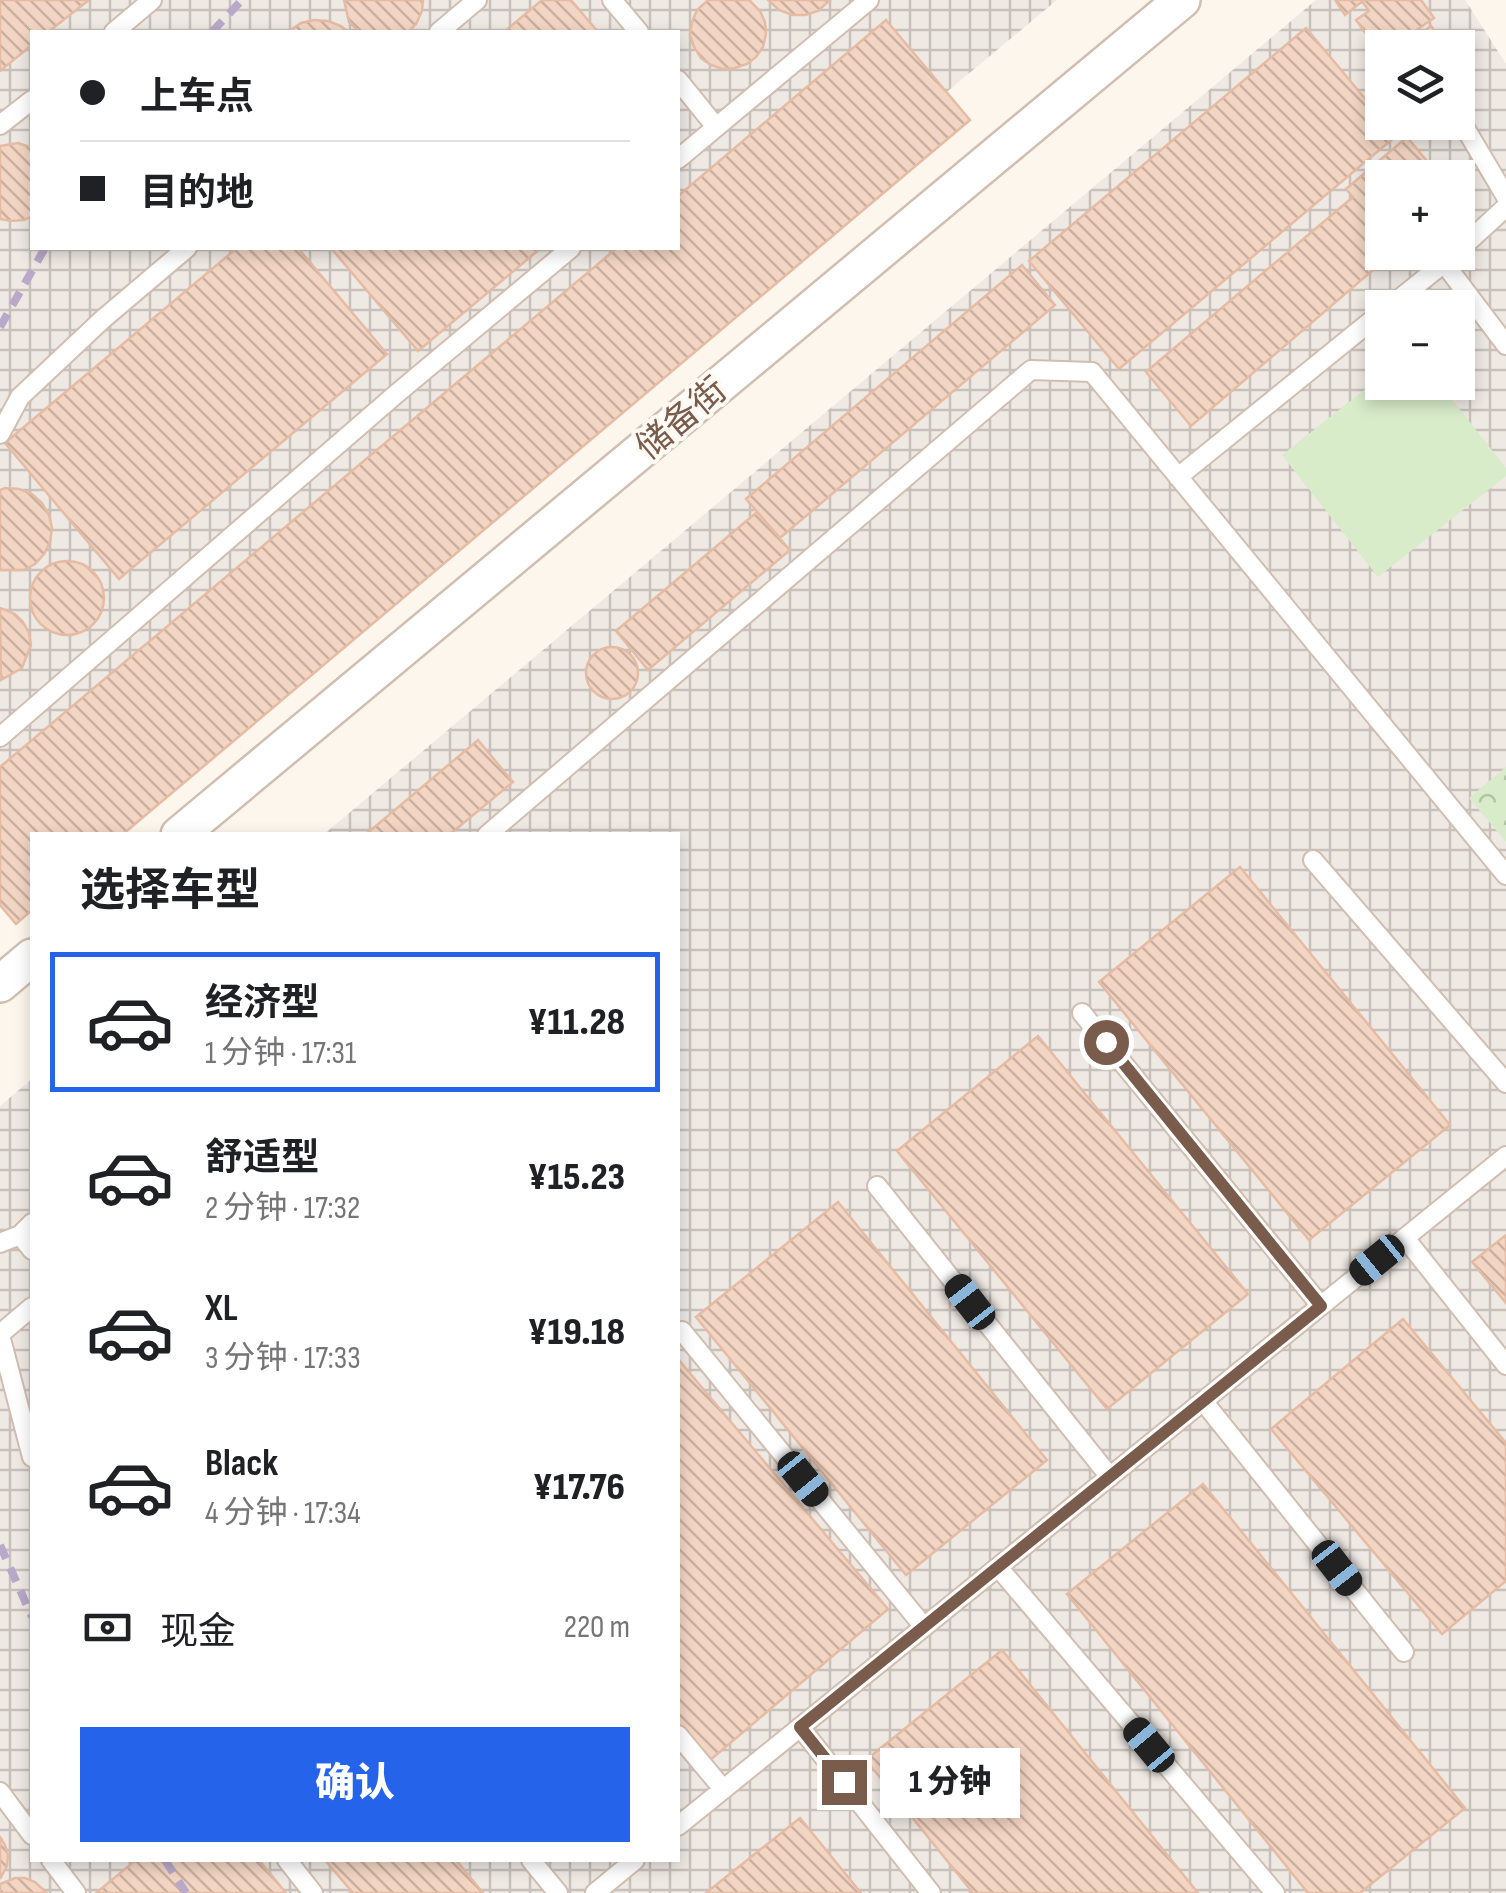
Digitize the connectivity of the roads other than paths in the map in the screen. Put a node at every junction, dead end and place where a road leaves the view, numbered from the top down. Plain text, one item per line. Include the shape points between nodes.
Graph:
1 (152, 0) edge
2 (476, 0) edge
3 (612, 0) edge
4 (869, 0) edge
5 (1182, 0) edge
6 (116, 30) edge
7 (440, 30) edge
8 (636, 30) edge
9 (680, 82) edge
10 (30, 102) edge
11 (0, 125) edge
12 (716, 126) junction
13 (1472, 140) edge
14 (680, 157) edge
15 (1506, 197) edge
16 (1506, 208) edge
17 (1475, 235) edge
18 (185, 250) edge
19 (569, 250) edge
20 (1434, 270) edge
21 (1461, 270) edge
22 (1409, 290) edge
23 (1365, 326) edge
24 (1506, 345) edge
25 (0, 434) edge
26 (1178, 477) junction
27 (0, 738) edge
28 (183, 832) edge
29 (491, 832) edge
30 (1313, 860) dead end
31 (1506, 875) edge
32 (30, 959) edge
33 (0, 984) edge
34 (1082, 1013) dead end
35 (1506, 1083) edge
36 (1506, 1156) edge
37 (878, 1186) dead end
38 (26, 1229) edge
39 (1405, 1238) junction
40 (0, 1243) edge
41 (1321, 1306) junction
42 (30, 1309) edge
43 (682, 1331) dead end
44 (0, 1334) edge
45 (1506, 1365) edge
46 (1204, 1401) junction
47 (30, 1449) edge
48 (1110, 1477) junction
49 (998, 1567) junction
50 (924, 1627) junction
51 (1404, 1652) dead end
52 (800, 1727) junction
53 (680, 1737) edge
54 (723, 1789) junction
55 (0, 1792) edge
56 (680, 1824) edge
57 (30, 1832) edge
58 (53, 1862) edge
59 (289, 1862) edge
60 (533, 1862) edge
61 (633, 1862) edge
62 (76, 1893) edge
63 (313, 1893) edge
64 (558, 1893) edge
65 (594, 1893) edge
66 (931, 1893) edge
67 (1275, 1893) edge

1 - 6 lane
2 - 7 lane
3 - 8 lane
4 - 12 lane
5 - 28 street, 储备街
9 - 12 lane
10 - 11 lane
12 - 14 lane
13 - 15 lane
16 - 17 lane
18 - 25 lane via 20,397
19 - 27 lane
20 - 22 lane
21 - 24 lane
23 - 26 lane
26 - 29 lane via 1092,372 1030,370
26 - 31 lane
30 - 35 lane
32 - 33 street
34 - 41 lane
36 - 39 lane
37 - 48 lane
38 - 40 lane
39 - 41 lane
39 - 45 lane
41 - 46 lane
42 - 44 lane
43 - 50 lane
44 - 47 lane
46 - 48 lane
46 - 51 lane
48 - 49 lane
49 - 50 lane
49 - 67 lane
50 - 52 lane
52 - 54 lane
52 - 66 lane
53 - 54 lane
54 - 56 lane
55 - 57 lane
58 - 62 lane
59 - 63 lane
60 - 64 lane
61 - 65 lane

